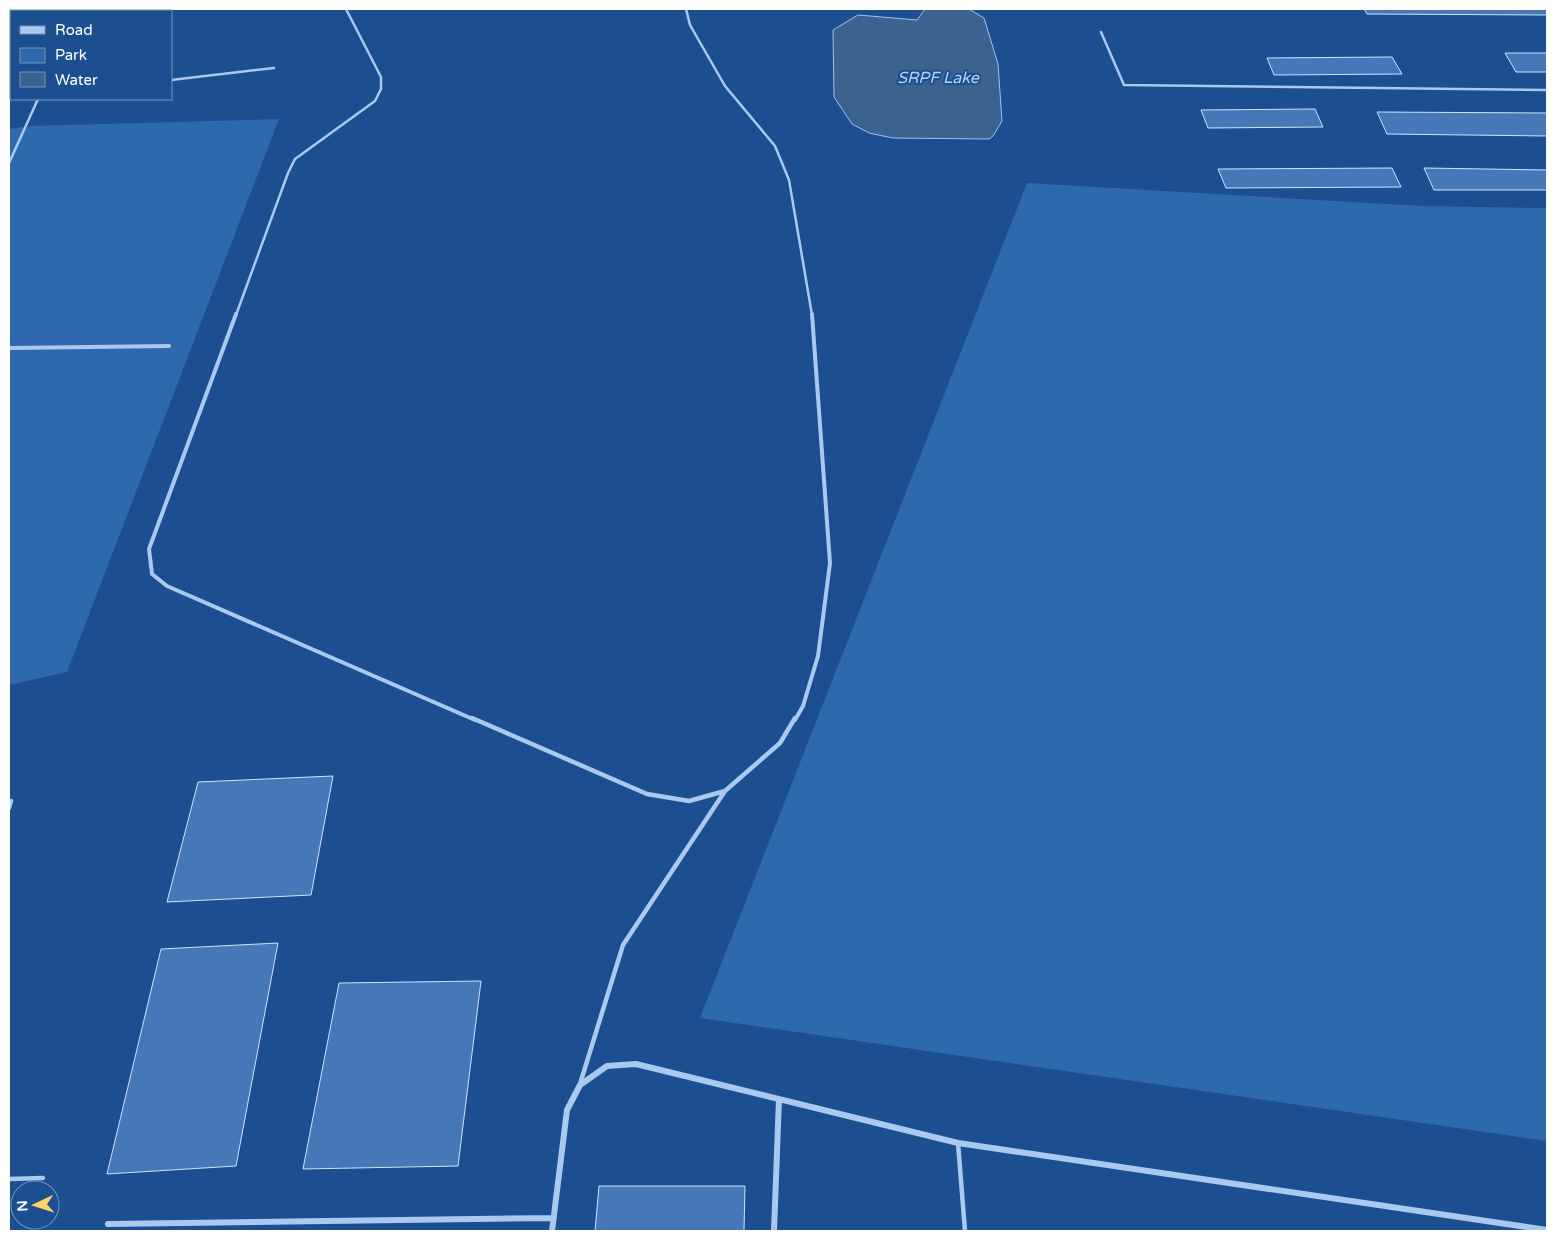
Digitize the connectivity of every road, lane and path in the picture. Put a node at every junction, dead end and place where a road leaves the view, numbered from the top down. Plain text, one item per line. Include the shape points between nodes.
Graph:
1 (346, 9) edge
2 (686, 9) edge
3 (1101, 32) dead end
4 (274, 68) dead end
5 (172, 80) edge
6 (1547, 90) edge
7 (38, 100) edge
8 (9, 163) edge
9 (169, 346) dead end
10 (9, 348) edge
11 (725, 791) junction
12 (12, 801) dead end
13 (9, 808) edge
14 (580, 1085) junction
15 (778, 1099) junction
16 (958, 1144) junction
17 (43, 1178) dead end
18 (9, 1179) edge
19 (554, 1218) junction
20 (108, 1224) dead end
21 (1547, 1230) edge
22 (552, 1231) edge
23 (774, 1231) edge
24 (965, 1231) edge

1 - 11 lane via 381,78 381,89 375,101 295,159 288,173 149,549 152,574 167,586 647,794 689,801
2 - 11 lane via 702,48 725,86 775,146 789,180 810,300 830,563 818,656 803,706 780,743
3 - 6 lane via 1124,85
4 - 5 lane
7 - 8 lane
9 - 10 lane
11 - 14 lane via 623,945
12 - 13 lane
14 - 15 street via 607,1066 636,1064
14 - 19 street via 567,1110
15 - 16 street
15 - 23 street
16 - 21 street
16 - 24 lane
17 - 18 lane
19 - 20 street
19 - 22 street

